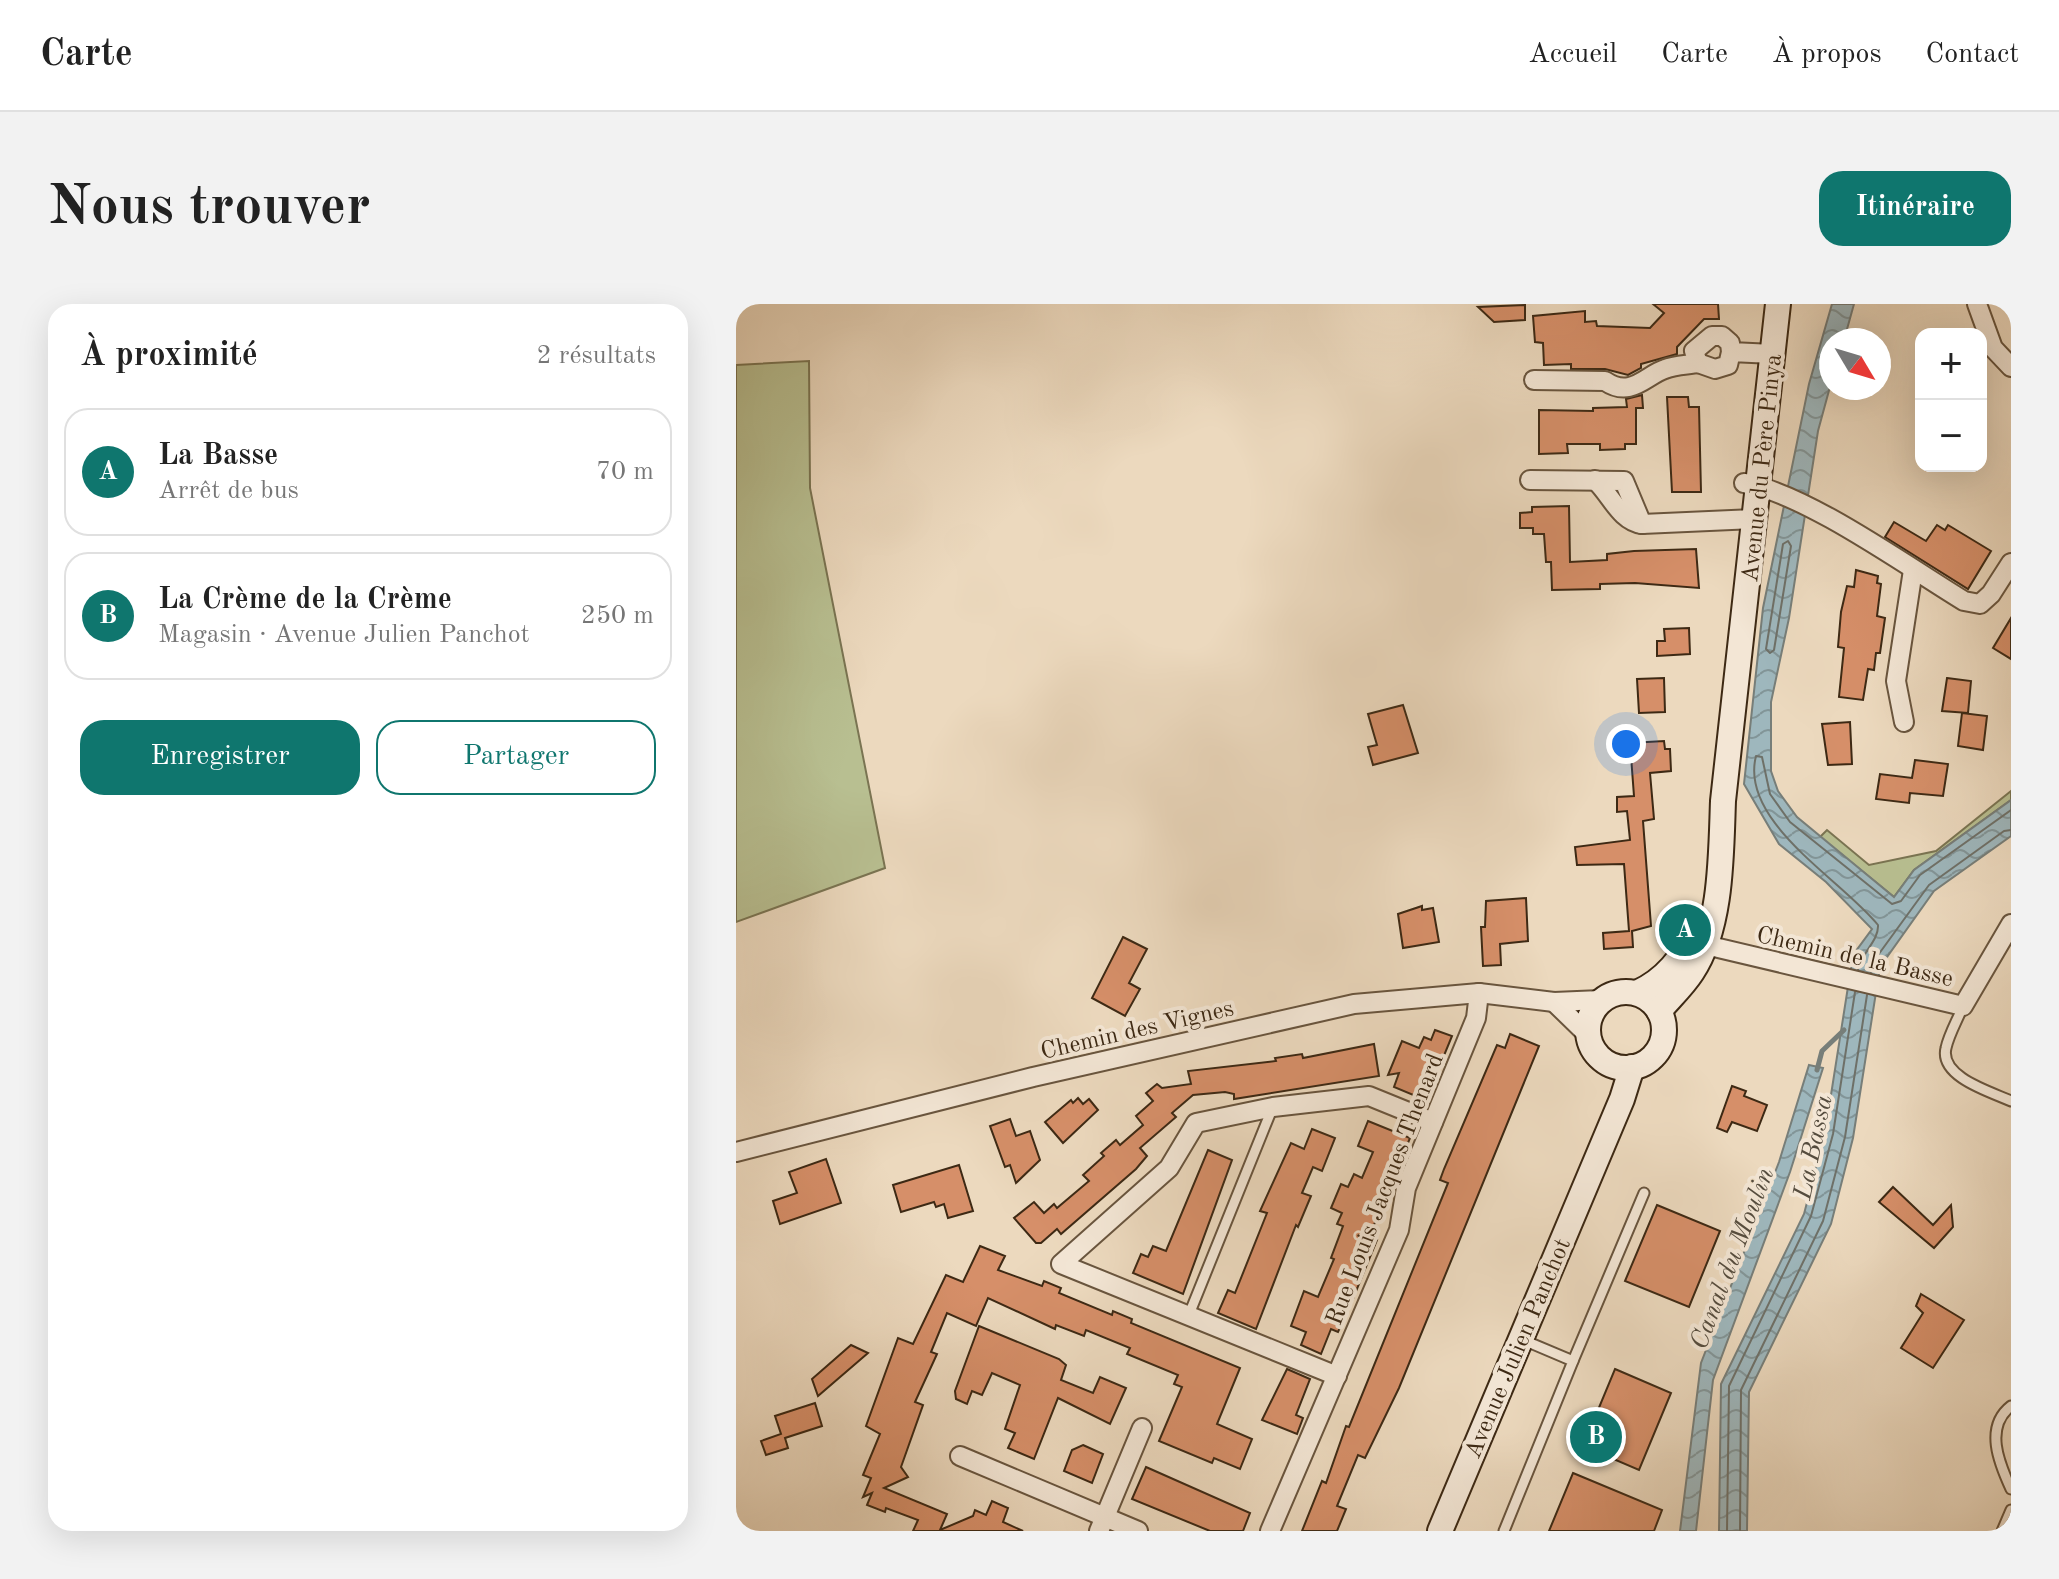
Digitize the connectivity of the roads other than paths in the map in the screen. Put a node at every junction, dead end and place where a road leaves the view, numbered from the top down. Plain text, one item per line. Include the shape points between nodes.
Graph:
1 (1763, 304) edge
2 (1778, 304) edge
3 (1977, 304) edge
4 (1765, 354) junction
5 (2011, 367) edge
6 (1534, 380) dead end
7 (1530, 480) dead end
8 (1758, 487) junction
9 (1747, 520) junction
10 (2011, 563) edge
11 (1913, 570) junction
12 (1904, 722) dead end
13 (2011, 924) edge
14 (1698, 943) junction
15 (1479, 993) junction
16 (1637, 993) junction
17 (1601, 1000) junction
18 (1554, 1002) junction
19 (1963, 1006) junction
20 (1659, 1011) junction
21 (1588, 1035) junction
22 (1622, 1066) junction
23 (2011, 1101) edge
24 (1273, 1107) junction
25 (1433, 1122) junction
26 (736, 1152) edge
27 (1644, 1193) dead end
28 (1188, 1317) junction
29 (1521, 1339) junction
30 (1573, 1361) junction
31 (1337, 1376) junction
32 (2011, 1406) edge
33 (1142, 1428) dead end
34 (960, 1456) dead end
35 (2011, 1489) edge
36 (2011, 1510) edge
37 (1102, 1524) edge
38 (1138, 1531) edge
39 (1270, 1531) edge
40 (1440, 1531) edge
41 (1504, 1531) edge
42 (2002, 1531) edge

1 - 4 main road, Avenue du Père Pinya
2 - 4 main road, Avenue du Père Pinya
3 - 5 street via 1993,348
4 - 6 street via 1731,352 1728,365 1715,369 1698,363 1663,369 1643,385
4 - 8 main road, Avenue du Père Pinya
7 - 9 street via 1624,481 1642,524
8 - 9 main road, Avenue du Père Pinya
8 - 11 street via 1815,511
9 - 14 main road, Avenue du Père Pinya via 1723,801
10 - 11 street via 1980,604 1964,601
11 - 12 street via 1896,681
13 - 19 street, Chemin de la Basse
14 - 16 main road, Avenue du Père Pinya
14 - 19 street, Chemin de la Basse
14 - 20 main road, Avenue du Père Pinya via 1692,972
15 - 18 street, Chemin des Vignes
15 - 25 street, Rue Louis Jacques Thenard via 1476,1018
15 - 26 street, Chemin des Vignes via 1354,1004
16 - 17 main road via 1618,992
16 - 20 main road
17 - 18 street, Chemin des Vignes
17 - 21 main road via 1588,1022
18 - 21 street
19 - 23 lane via 1945,1051 1947,1064 1960,1077
20 - 22 main road via 1664,1022 1660,1046 1653,1056
21 - 22 main road via 1596,1054
22 - 29 main road, Avenue Julien Panchot via 1593,1165
24 - 25 street via 1369,1096
24 - 28 lane
24 - 28 street via 1196,1123 1169,1168 1061,1264
25 - 31 street, Rue Louis Jacques Thenard via 1406,1188 1399,1230
27 - 30 lane
28 - 31 street
29 - 30 lane
29 - 40 main road, Avenue Julien Panchot
30 - 41 lane
31 - 39 street, Rue Louis Jacques Thenard
32 - 35 lane via 1998,1418 1996,1435 2001,1468
33 - 37 street
34 - 37 street
36 - 42 lane
37 - 38 street

